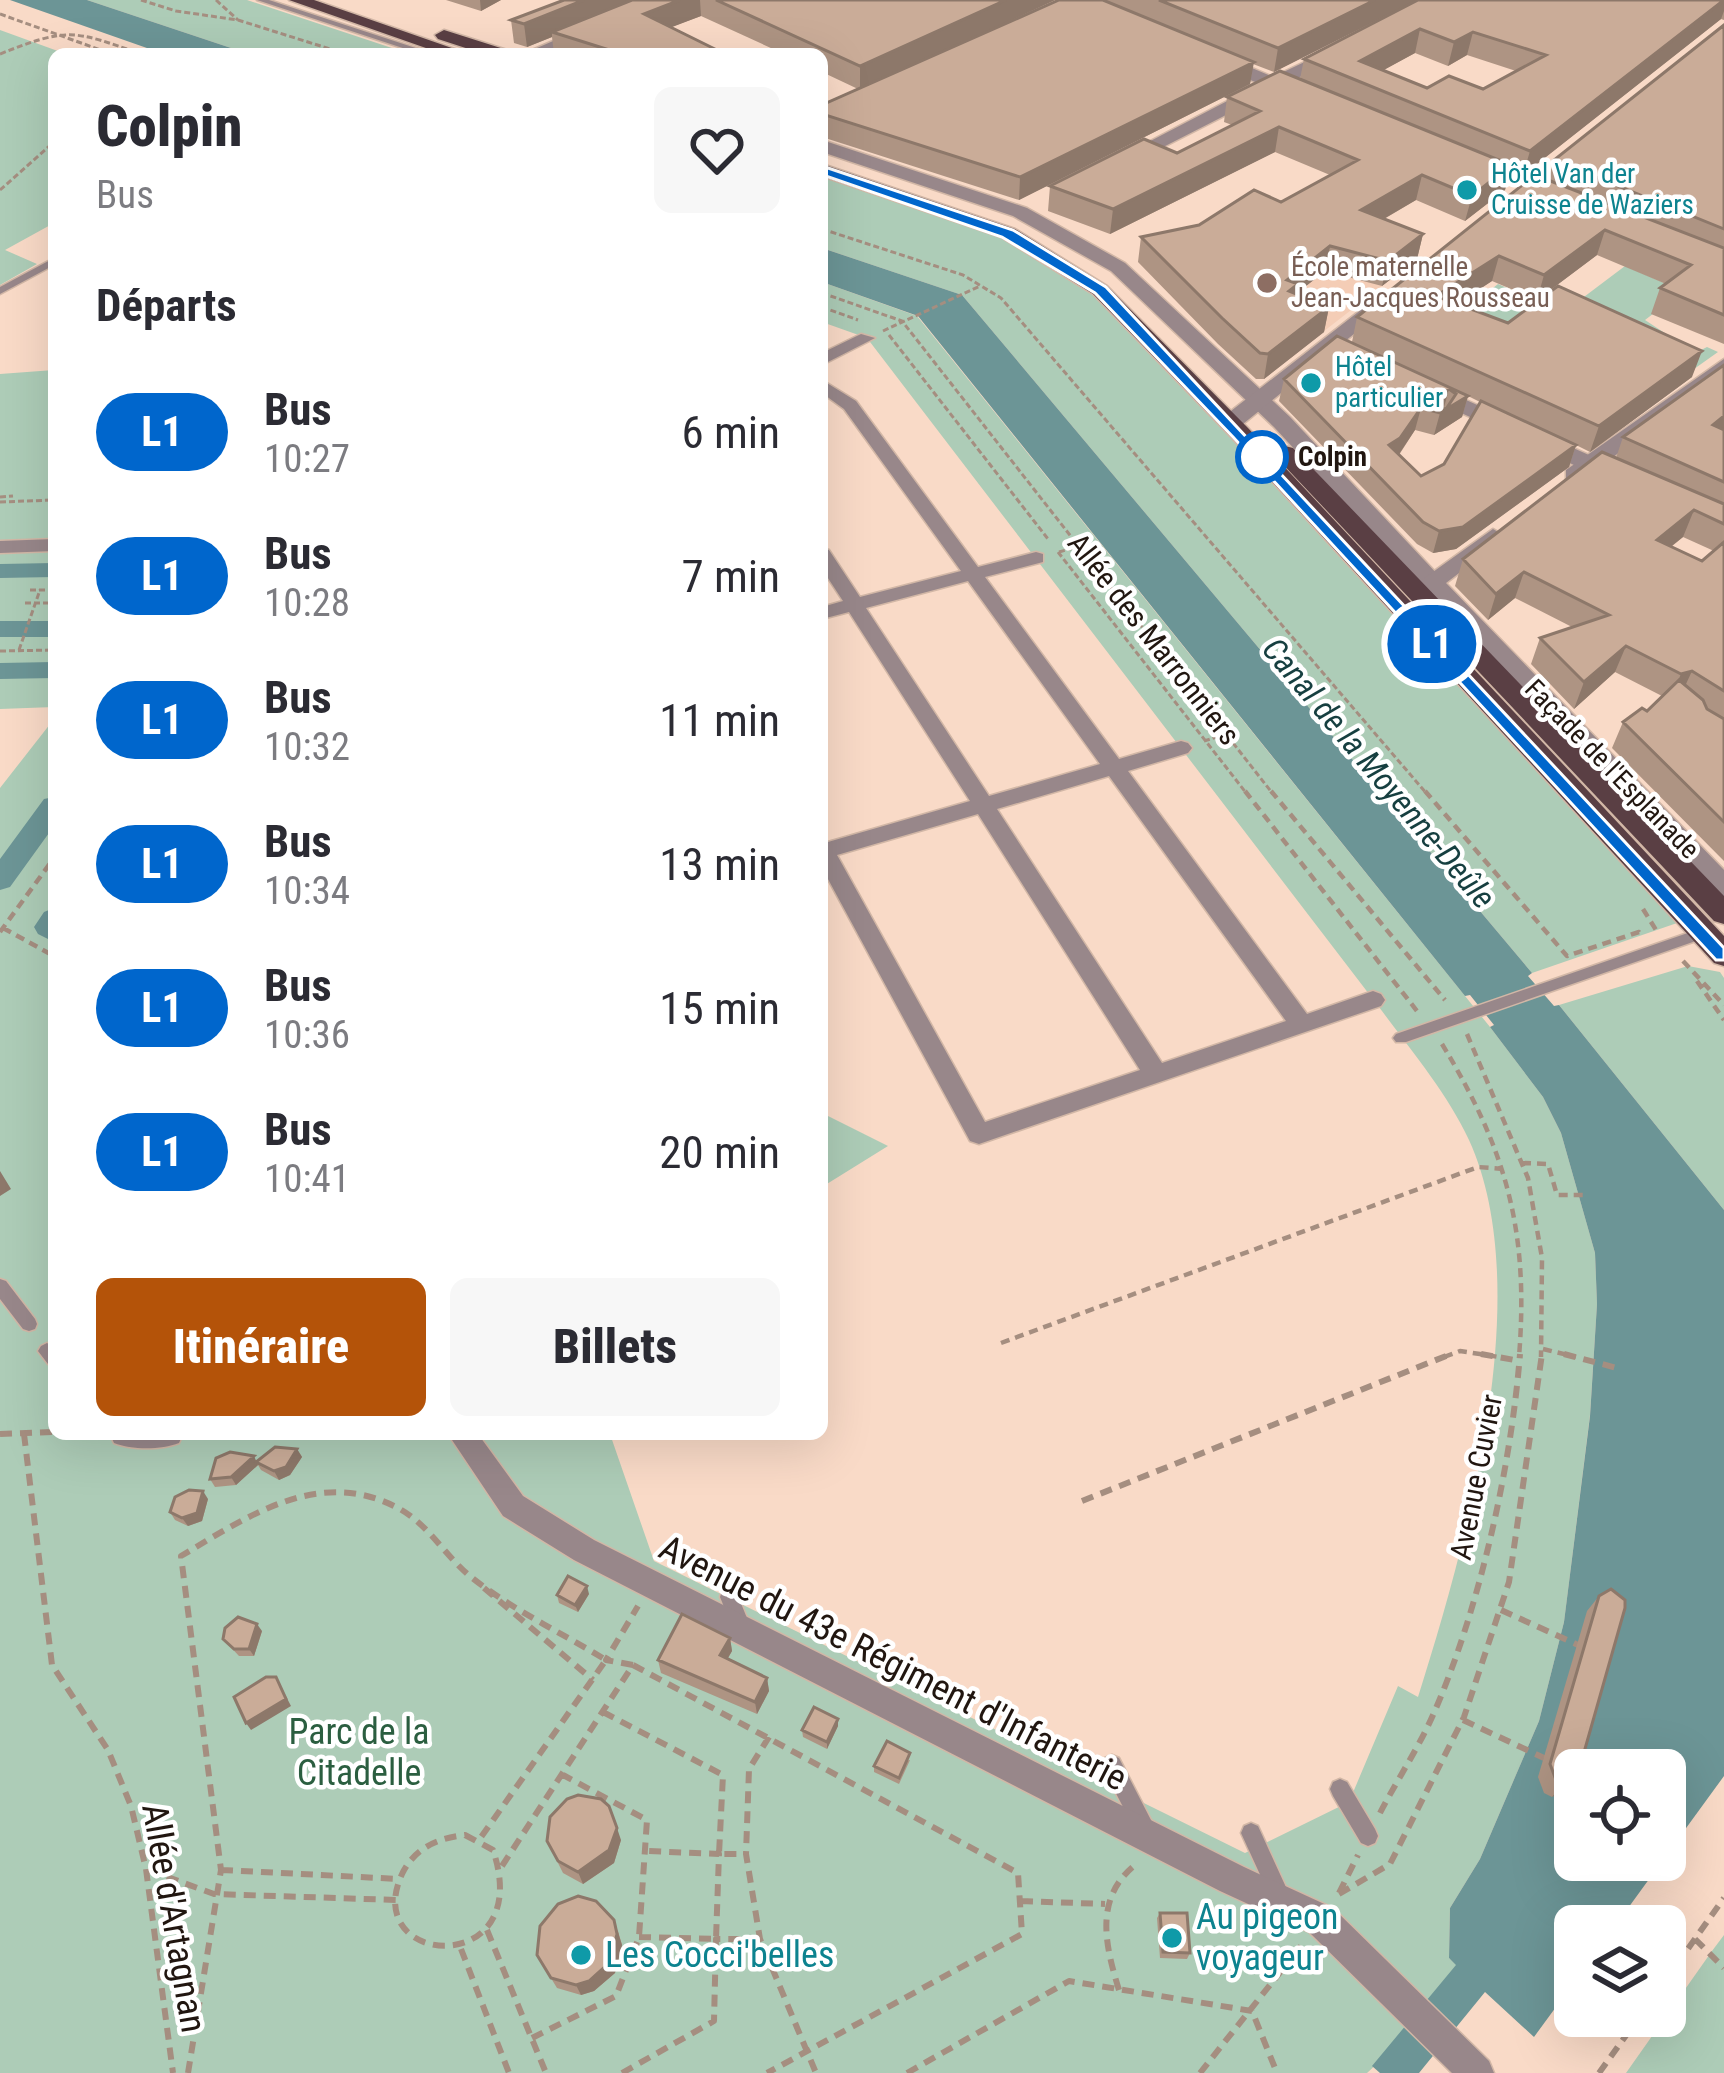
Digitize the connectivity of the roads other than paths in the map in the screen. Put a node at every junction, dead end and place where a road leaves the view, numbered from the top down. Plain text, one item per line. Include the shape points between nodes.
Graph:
1 (261, 0) edge
2 (297, 0) edge
3 (337, 0) edge
4 (608, 25) edge
5 (1355, 43) edge
6 (411, 48) edge
7 (448, 48) edge
8 (450, 48) edge
9 (545, 48) edge
10 (1202, 53) edge
11 (1273, 83) junction
12 (1317, 101) edge
13 (828, 148) edge
14 (828, 160) edge
15 (1102, 170) edge
16 (828, 172) edge
17 (1048, 198) edge
18 (1020, 212) junction
19 (48, 264) edge
20 (1399, 289) edge
21 (0, 291) edge
22 (865, 330) road end
23 (1330, 344) junction
24 (828, 356) edge
25 (1357, 356) edge
26 (1724, 364) edge
27 (1402, 377) edge
28 (828, 389) edge
29 (850, 405) junction
30 (828, 410) edge
31 (1246, 411) junction
32 (1590, 463) junction
33 (1644, 489) edge
34 (1546, 496) edge
35 (1512, 522) edge
36 (48, 545) edge
37 (0, 547) edge
38 (1036, 558) dead end
39 (828, 563) edge
40 (974, 574) junction
41 (1431, 582) junction
42 (855, 604) junction
43 (828, 611) edge
44 (1181, 748) dead end
45 (1116, 767) junction
46 (984, 805) junction
47 (828, 848) edge
48 (828, 858) edge
49 (1724, 886) edge
50 (1719, 932) edge
51 (1373, 1000) dead end
52 (1301, 1024) junction
53 (1401, 1038) dead end
54 (1156, 1074) junction
55 (0, 1286) edge
56 (29, 1324) dead end
57 (466, 1440) edge
58 (729, 1597) dead end
59 (743, 1630) junction
60 (1112, 1765) dead end
61 (1340, 1790) dead end
62 (1251, 1833) dead end
63 (1368, 1835) road end
64 (1162, 1844) junction
65 (1282, 1901) junction
66 (1477, 2073) edge

1 - 6 lane
2 - 7 main road
3 - 8 main road
4 - 9 street
5 - 11 street
10 - 11 street
11 - 12 street
11 - 15 street
13 - 18 street, Façade de l'Esplanade
14 - 31 main road, Façade de l'Esplanade via 993,213 1077,255 1137,300
16 - 31 main road, Façade de l'Esplanade via 979,221 1066,266
17 - 18 street
18 - 31 street, Façade de l'Esplanade via 1129,275
19 - 21 lane
20 - 23 street
22 - 24 street
23 - 25 street
23 - 31 street
26 - 32 street
27 - 32 street
28 - 29 street
29 - 30 street
29 - 40 street
31 - 41 street, Façade de l'Esplanade
31 - 50 main road, Façade de l'Esplanade
32 - 33 street
32 - 34 street
35 - 41 street
36 - 37 street
38 - 40 street
39 - 42 street
40 - 42 street
40 - 45 street
41 - 49 street, Façade de l'Esplanade
42 - 43 street
42 - 46 street
44 - 45 street
45 - 46 street
45 - 52 street
46 - 47 street
46 - 54 street
48 - 54 street via 979,1134
50 - 53 lane
51 - 52 street
52 - 54 street
55 - 56 lane
57 - 59 street, Avenue du 43e Régiment d'Infanterie via 513,1506
58 - 59 lane
59 - 64 street, Avenue du 43e Régiment d'Infanterie
60 - 64 lane
61 - 63 lane
62 - 65 lane
64 - 65 street, Avenue du 43e Régiment d'Infanterie
65 - 66 street, Avenue du 43e Régiment d'Infanterie via 1330,1907 1369,1966

